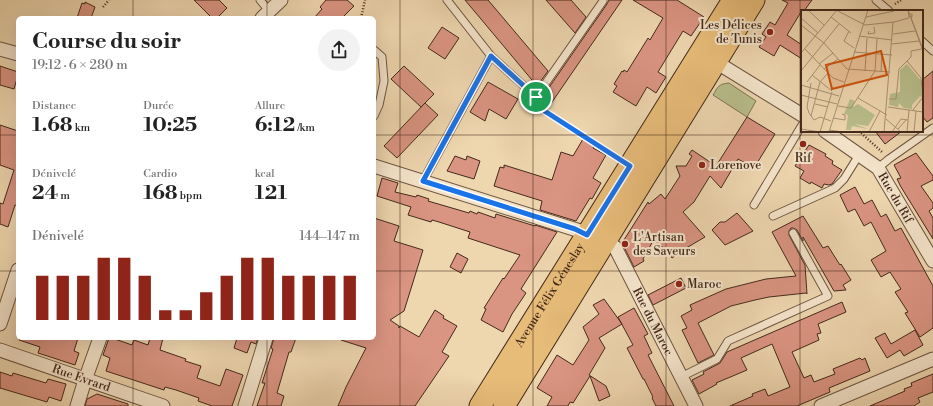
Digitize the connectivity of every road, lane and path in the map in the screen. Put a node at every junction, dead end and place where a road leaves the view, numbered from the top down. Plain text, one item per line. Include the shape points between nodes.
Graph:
1 (109, 0) edge
2 (260, 0) edge
3 (281, 0) edge
4 (365, 0) edge
5 (447, 0) edge
6 (733, 0) edge
7 (754, 0) edge
8 (876, 0) edge
9 (604, 1) dead end
10 (102, 7) dead end
11 (887, 10) edge
12 (265, 14) edge
13 (361, 16) edge
14 (923, 42) edge
15 (0, 49) edge
16 (933, 51) edge
17 (376, 52) edge
18 (16, 53) edge
19 (491, 56) junction
20 (716, 62) junction
21 (536, 97) junction
22 (376, 112) edge
23 (801, 116) edge
24 (933, 128) edge
25 (826, 132) edge
26 (860, 132) edge
27 (859, 155) junction
28 (890, 159) junction
29 (630, 166) junction
30 (376, 167) edge
31 (878, 168) junction
32 (423, 181) junction
33 (754, 205) dead end
34 (773, 216) dead end
35 (793, 233) dead end
36 (596, 238) junction
37 (933, 262) edge
38 (16, 276) edge
39 (0, 324) edge
40 (99, 340) edge
41 (265, 340) edge
42 (0, 350) edge
43 (933, 359) edge
44 (681, 377) junction
45 (85, 380) junction
46 (78, 406) edge
47 (163, 406) edge
48 (245, 406) edge
49 (480, 406) edge
50 (504, 406) edge
51 (696, 406) edge
52 (820, 406) edge

1 - 10 path
2 - 12 lane
3 - 12 street
4 - 13 path
5 - 19 lane
6 - 29 main road, Avenue Félix Géneslay
7 - 20 main road, Avenue Félix Géneslay
8 - 11 lane
9 - 21 lane
14 - 16 lane
15 - 18 street
17 - 22 lane via 382,57 384,81
19 - 21 lane
19 - 32 lane
20 - 23 street
20 - 36 main road, Avenue Félix Géneslay
21 - 29 path via 543,110
23 - 33 lane
24 - 28 lane
25 - 27 street, Rue du Rif
26 - 28 path
27 - 31 street, Rue du Rif
27 - 34 lane via 835,188
28 - 31 lane
29 - 36 main road, Avenue Félix Géneslay
30 - 32 street, Rue du Maroc
31 - 37 street, Rue du Rif
32 - 36 street, Rue du Maroc
35 - 44 lane via 828,296 728,341 717,359
36 - 44 street, Rue du Maroc via 615,247
36 - 49 main road, Avenue Félix Géneslay
36 - 50 main road, Avenue Félix Géneslay
38 - 39 street
40 - 45 street
41 - 48 street
42 - 45 street, Rue Evrard
43 - 52 street
44 - 51 street, Rue du Maroc
45 - 46 street
45 - 47 street, Rue Evrard

